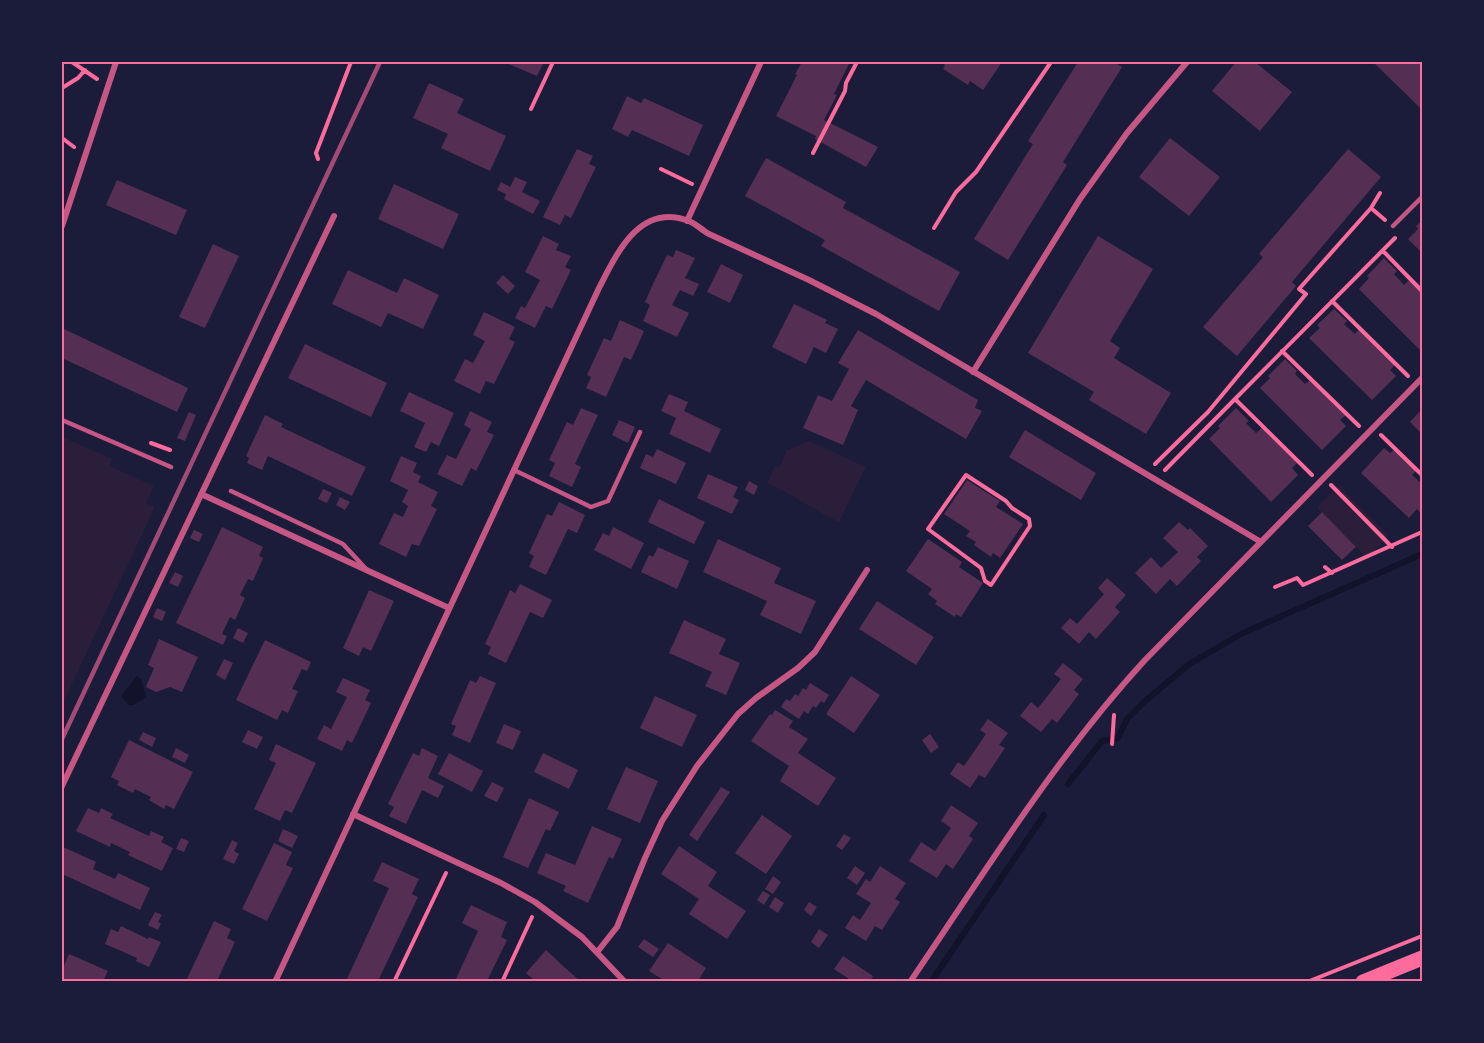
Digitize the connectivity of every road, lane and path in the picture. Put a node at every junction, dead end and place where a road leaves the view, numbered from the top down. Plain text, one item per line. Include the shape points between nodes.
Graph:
1 (72, 62) edge
2 (116, 62) edge
3 (351, 62) edge
4 (554, 62) edge
5 (761, 62) edge
6 (857, 62) edge
7 (1051, 62) edge
8 (1187, 62) edge
9 (85, 70) junction
10 (97, 79) dead end
11 (62, 88) edge
12 (531, 109) dead end
13 (62, 138) edge
14 (74, 147) dead end
15 (813, 153) dead end
16 (318, 159) dead end
17 (661, 170) dead end
18 (692, 184) dead end
19 (1380, 193) dead end
20 (1422, 197) edge
21 (1371, 208) junction
22 (334, 216) dead end
23 (687, 221) junction
24 (62, 226) edge
25 (1393, 226) joint
26 (934, 228) dead end
27 (1399, 234) dead end
28 (1383, 251) junction
29 (1422, 291) edge
30 (1332, 301) junction
31 (1282, 351) junction
32 (973, 372) junction
33 (1422, 378) edge
34 (1416, 384) junction
35 (1235, 399) junction
36 (62, 420) edge
37 (1374, 428) junction
38 (640, 432) dead end
39 (1367, 434) junction
40 (147, 441) dead end
41 (170, 450) dead end
42 (1155, 464) dead end
43 (171, 467) dead end
44 (514, 470) junction
45 (1165, 470) dead end
46 (1422, 475) edge
47 (1322, 480) junction
48 (231, 491) dead end
49 (201, 494) junction
50 (1030, 526) joint
51 (1422, 532) edge
52 (1261, 542) junction
53 (1392, 547) junction
54 (1325, 567) dead end
55 (367, 570) junction
56 (867, 570) dead end
57 (1332, 573) junction
58 (1275, 587) dead end
59 (449, 608) junction
60 (1114, 721) dead end
61 (1112, 744) dead end
62 (62, 786) edge
63 (353, 814) junction
64 (446, 873) dead end
65 (532, 917) dead end
66 (1422, 936) edge
67 (598, 951) junction
68 (1422, 958) edge
69 (275, 981) edge
70 (394, 981) edge
71 (502, 981) edge
72 (626, 981) edge
73 (910, 981) edge
74 (1307, 981) edge
75 (1363, 981) edge

1 - 9 path
2 - 24 street
3 - 16 path via 316,153
4 - 12 path
5 - 23 street
6 - 15 path
7 - 26 path
8 - 32 street via 1127,133 1080,199
9 - 10 path
9 - 11 path
13 - 14 path
17 - 18 path
19 - 21 path
20 - 25 lane
21 - 25 path
21 - 42 path via 1299,289 1306,294 1208,412
22 - 49 street
23 - 32 street via 868,310
23 - 44 street via 649,220 634,231 621,249
27 - 28 path
28 - 29 path
28 - 30 path
30 - 31 path
30 - 34 path
31 - 35 path
31 - 39 path
32 - 52 street
33 - 34 street
34 - 37 street
35 - 45 path
35 - 47 path
36 - 43 lane
37 - 39 street
37 - 46 path
38 - 44 lane via 608,501 591,507
39 - 47 street
40 - 41 path
44 - 59 street
47 - 52 street
47 - 53 path
48 - 55 lane via 343,544
49 - 55 street
49 - 62 street
50 - 50 path via 1029,519 966,475 928,529 981,568 991,585
51 - 53 path
52 - 73 street via 1145,660 1093,720 1050,776
53 - 57 path
54 - 57 path
55 - 59 street
56 - 67 street via 815,652 738,714 697,766 658,830 617,927
57 - 58 path via 1304,585 1297,578
59 - 63 street
60 - 61 path
63 - 67 street via 520,893 559,918
63 - 69 street
64 - 70 path
65 - 71 path
66 - 74 path
67 - 72 street
68 - 75 main road

